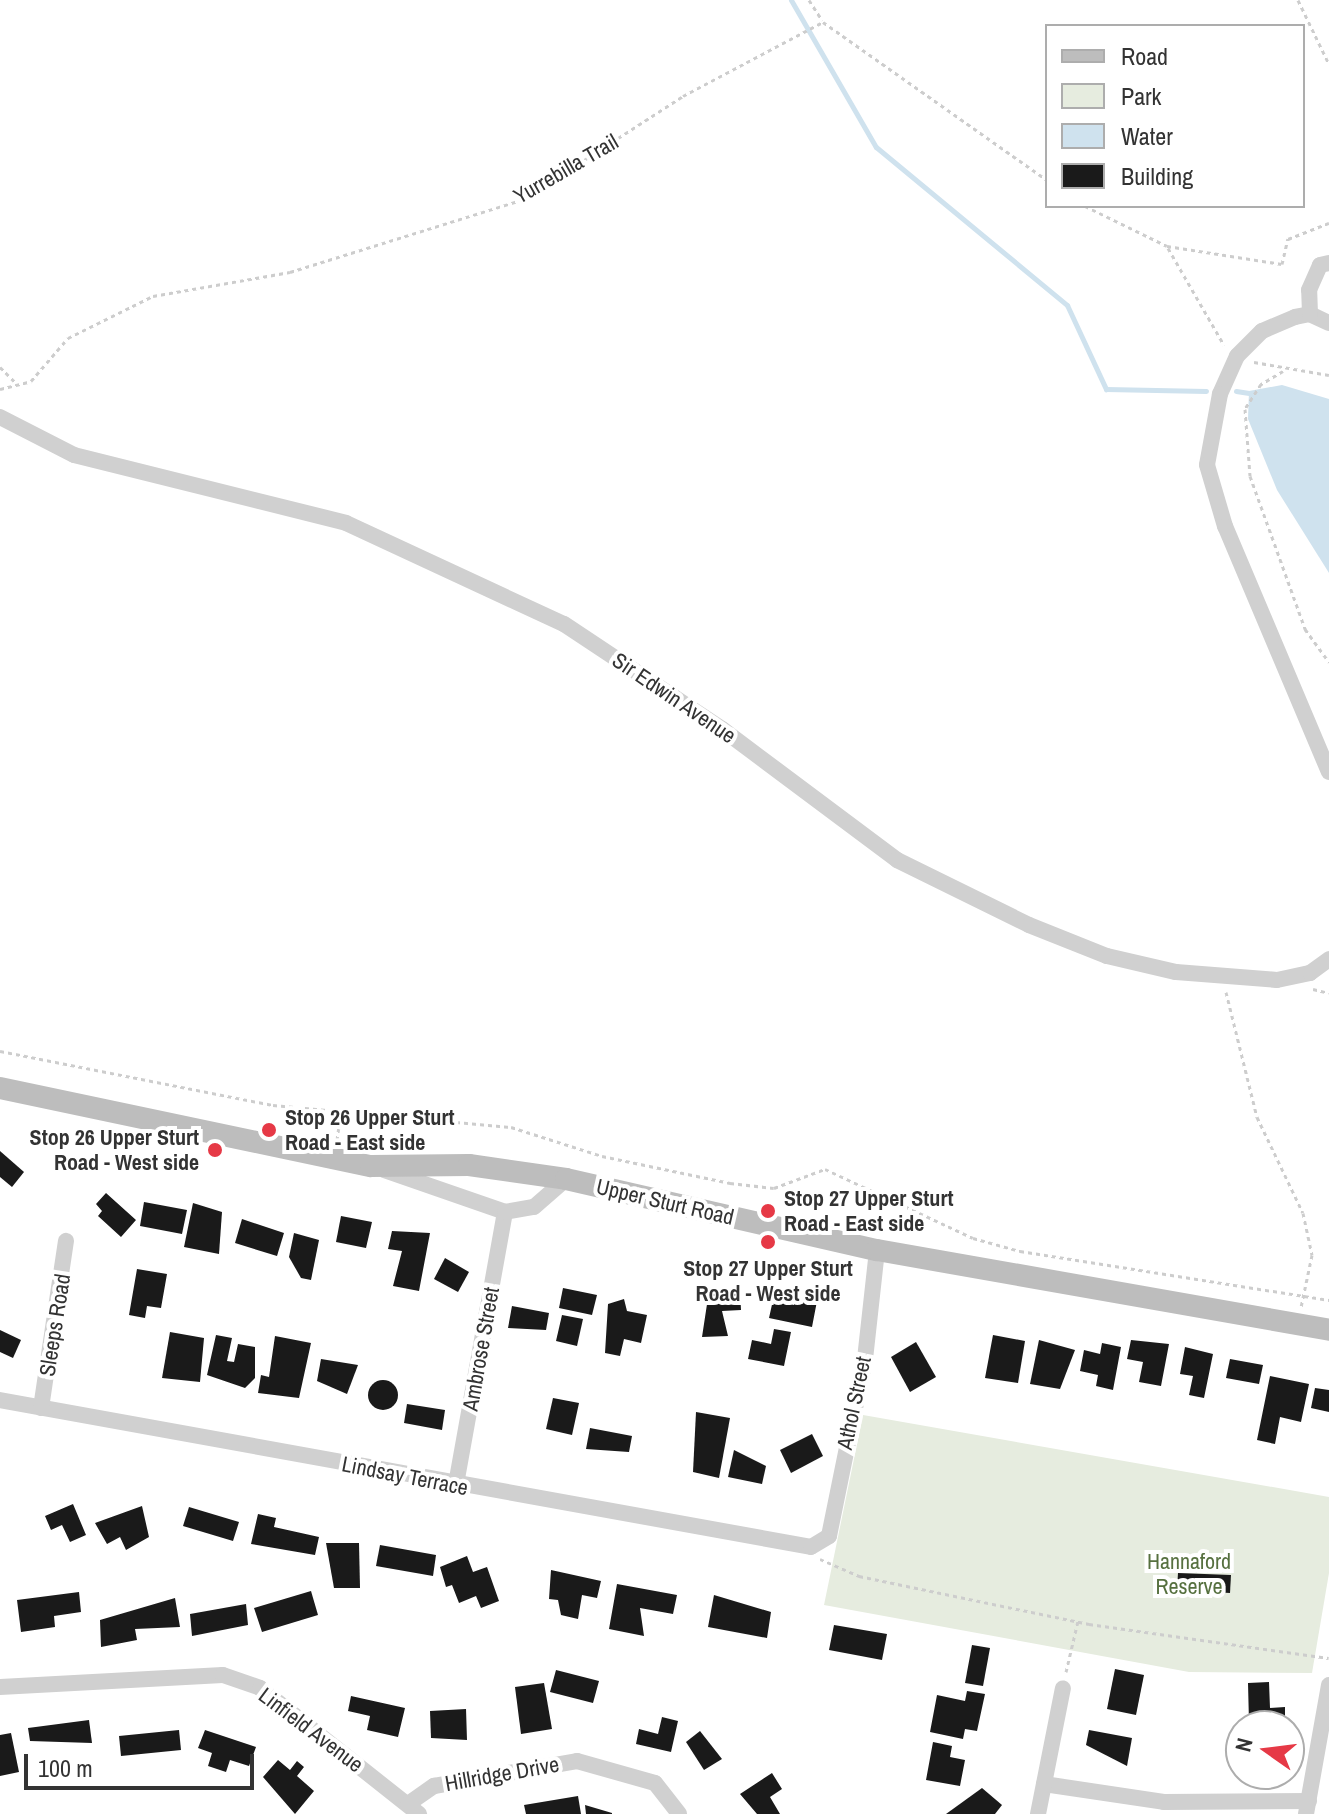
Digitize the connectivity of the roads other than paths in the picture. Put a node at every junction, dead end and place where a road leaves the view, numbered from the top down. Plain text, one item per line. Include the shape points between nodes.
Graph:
1 (1329, 263) edge
2 (1310, 314) junction
3 (1329, 323) edge
4 (0, 417) edge
5 (1329, 772) edge
6 (1329, 959) edge
7 (0, 1088) edge
8 (371, 1166) junction
9 (566, 1179) junction
10 (505, 1212) junction
11 (66, 1241) dead end
12 (877, 1250) junction
13 (1329, 1330) edge
14 (0, 1400) edge
15 (41, 1408) junction
16 (456, 1485) junction
17 (811, 1547) joint
18 (1329, 1685) edge
19 (0, 1687) edge
20 (1063, 1688) road end
21 (1044, 1784) junction
22 (1308, 1808) edge
23 (413, 1809) edge
24 (679, 1814) edge
25 (1038, 1814) edge

1 - 2 street via 1320,265 1309,290
2 - 3 street
2 - 5 street via 1262,331 1237,356 1208,440 1210,483
4 - 6 street, Sir Edwin Avenue via 74,455 359,530 564,624 897,860 957,892 1107,956 1277,980 1310,973
7 - 8 main road, Upper Sturt Road
8 - 9 main road, Upper Sturt Road via 469,1165
8 - 10 street
9 - 10 street via 534,1207
9 - 12 main road, Upper Sturt Road
10 - 16 street, Ambrose Street
11 - 15 street, Sleeps Road
12 - 13 main road, Upper Sturt Road
12 - 17 street, Athol Street via 865,1359 829,1536
14 - 15 street, Lindsay Terrace
15 - 16 street, Lindsay Terrace
16 - 17 street, Lindsay Terrace
18 - 22 street
19 - 23 street, Linfield Avenue via 223,1675 260,1688
20 - 21 street
21 - 22 street via 1164,1802
21 - 25 street
23 - 24 street, Hillridge Drive via 434,1786 577,1761 655,1783

